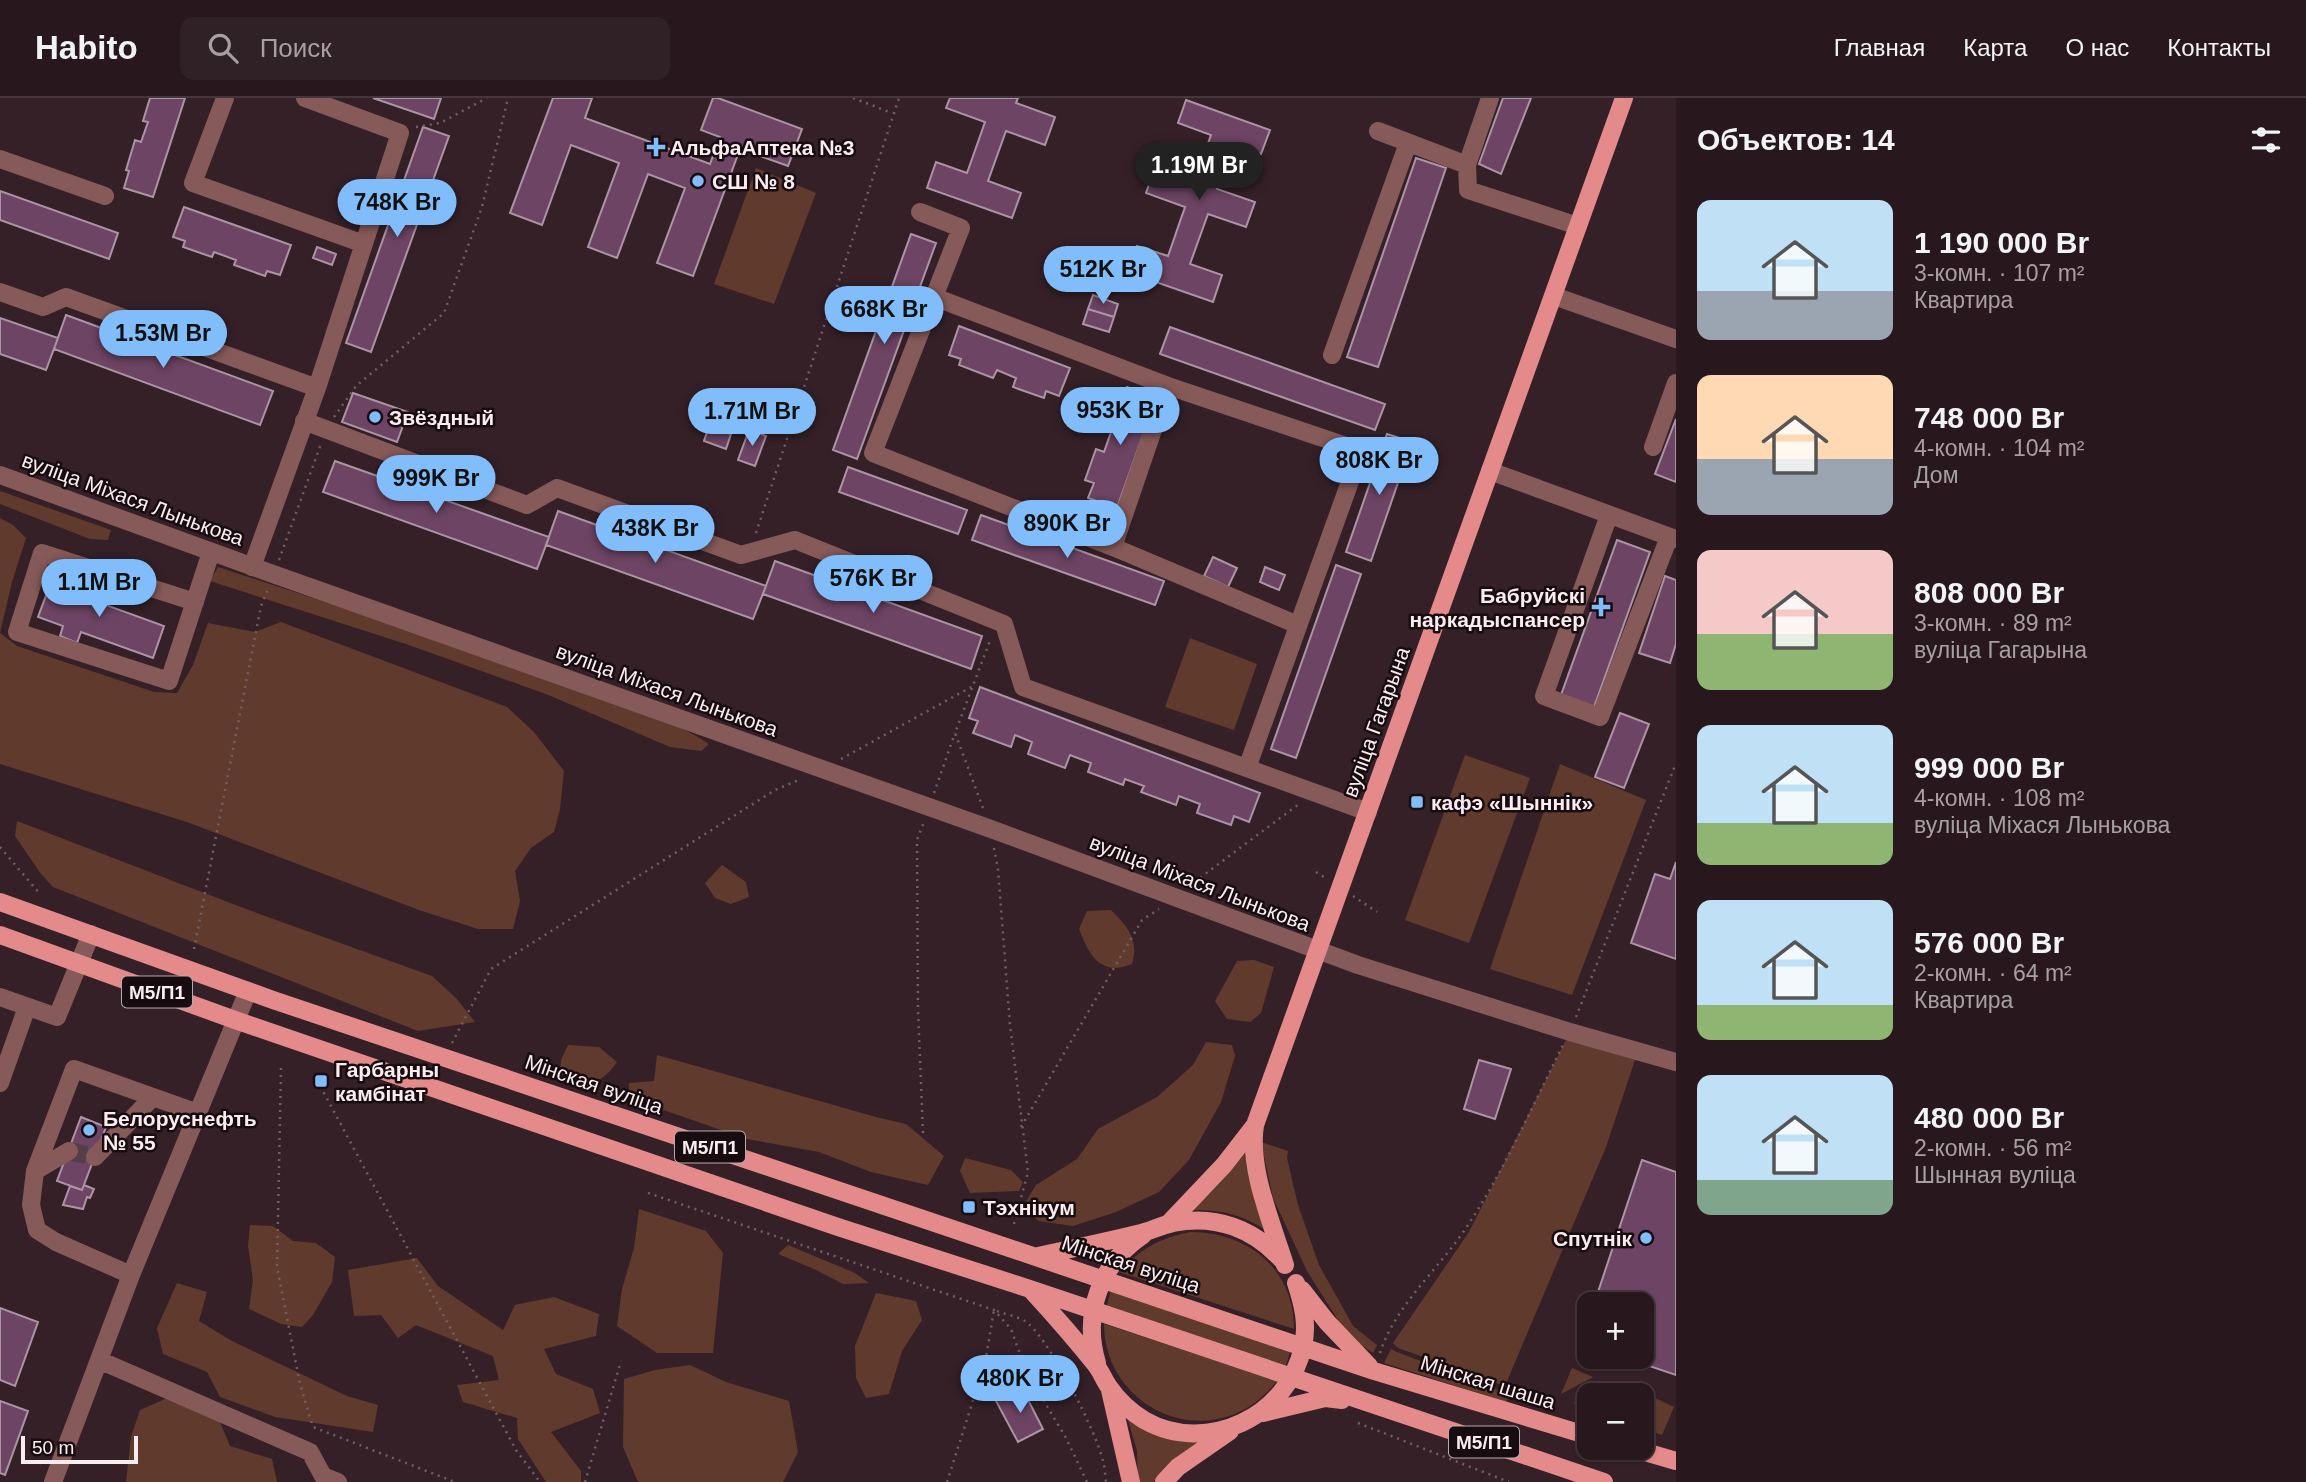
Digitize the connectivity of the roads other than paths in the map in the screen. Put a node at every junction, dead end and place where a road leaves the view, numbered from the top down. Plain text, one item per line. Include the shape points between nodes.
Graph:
1 (225, 98) edge
2 (305, 98) edge
3 (1490, 98) edge
4 (1624, 98) edge
5 (1378, 131) dead end
6 (1408, 142) junction
7 (0, 159) edge
8 (1467, 165) junction
9 (105, 196) dead end
10 (920, 212) dead end
11 (1578, 226) junction
12 (364, 244) junction
13 (0, 292) edge
14 (1554, 296) junction
15 (934, 297) junction
16 (1676, 339) edge
17 (1332, 355) dead end
18 (1676, 383) edge
19 (1168, 386) junction
20 (317, 388) junction
21 (304, 421) junction
22 (1653, 447) dead end
23 (1490, 471) junction
24 (0, 475) edge
25 (1609, 514) junction
26 (1672, 538) edge
27 (1113, 547) junction
28 (211, 552) junction
29 (252, 566) junction
30 (195, 602) junction
31 (1298, 625) junction
32 (1247, 768) junction
33 (1368, 812) junction
34 (0, 902) edge
35 (91, 934) junction
36 (0, 935) edge
37 (1317, 951) junction
38 (79, 963) junction
39 (248, 991) junction
40 (0, 997) edge
41 (27, 1007) junction
42 (235, 1020) junction
43 (1676, 1062) edge
44 (0, 1083) edge
45 (153, 1097) junction
46 (198, 1113) junction
47 (1255, 1125) junction
48 (69, 1151) tunnel mouth
49 (95, 1157) dead end
50 (35, 1171) junction
51 (1169, 1223) junction
52 (1148, 1232) junction
53 (1037, 1256) junction
54 (1285, 1265) junction
55 (131, 1275) junction
56 (1102, 1279) junction
57 (1296, 1283) junction
58 (1030, 1289) junction
59 (1092, 1310) junction
60 (1303, 1347) junction
61 (99, 1360) junction
62 (1100, 1369) junction
63 (1374, 1371) junction
64 (1292, 1377) junction
65 (1109, 1387) junction
66 (1365, 1402) junction
67 (1260, 1414) junction
68 (1239, 1426) junction
69 (1577, 1432) edge
70 (1654, 1455) edge
71 (1676, 1461) edge
72 (327, 1480) edge
73 (53, 1482) edge
74 (1132, 1482) edge
75 (1164, 1482) edge
76 (1604, 1482) edge

1 - 12 street via 193,183
2 - 12 street via 400,134
3 - 8 street
4 - 11 main road, вуліца Гагарына
5 - 6 street
6 - 8 street
6 - 17 street
7 - 9 street
8 - 11 street via 1468,190
10 - 15 street via 961,228
11 - 14 main road, вуліца Гагарына
12 - 20 street
13 - 20 street via 43,307 66,296
14 - 16 street
14 - 23 main road, вуліца Гагарына
15 - 19 street
15 - 27 street via 873,453
18 - 22 street
19 - 27 street
19 - 31 street via 1361,451
20 - 21 street
21 - 29 street
21 - 32 street via 527,505 557,488 741,555 795,540 1004,624 1023,687
23 - 25 street
23 - 33 main road, вуліца Гагарына
24 - 28 street, вуліца Міхася Лынькова
25 - 26 street
25 - 26 street via 1544,696 1600,717
27 - 31 street
28 - 29 street, вуліца Міхася Лынькова
28 - 30 street
29 - 37 street, вуліца Міхася Лынькова via 991,829
30 - 30 street via 169,681 17,632 42,553
31 - 32 street
32 - 33 street
33 - 37 main road, вуліца Гагарына
34 - 35 main road, Мінская вуліца / М5/П1
35 - 38 street
35 - 39 main road, Мінская вуліца / М5/П1
36 - 38 main road, М5/П1
37 - 43 street, вуліца Міхася Лынькова
37 - 47 main road, вуліца Гагарына
38 - 41 street via 57,1017
38 - 42 main road, М5/П1
39 - 42 street
39 - 53 main road, Мінская вуліца / М5/П1
40 - 41 street
41 - 44 street
42 - 46 street
42 - 58 main road, М5/П1
45 - 46 street
45 - 49 street
45 - 50 street via 74,1069
46 - 55 street
47 - 51 main road, вуліца Гагарына
47 - 54 main road, вуліца Гагарына via 1259,1180
48 - 50 street
50 - 55 street via 31,1205 37,1230
51 - 52 main road
51 - 54 main road via 1202,1220 1234,1226 1262,1241
52 - 53 main road
52 - 56 main road via 1122,1252
53 - 56 main road, Мінская вуліца / М5/П1
54 - 57 main road
55 - 61 street
56 - 59 main road
56 - 60 main road, Мінская вуліца / М5/П1
57 - 60 main road via 1303,1304
57 - 63 main road
58 - 59 main road, М5/П1
58 - 62 main road
59 - 62 main road via 1092,1340
59 - 64 main road, М5/П1
60 - 63 main road, Мінская вуліца / М5/П1
60 - 64 main road
61 - 72 street via 310,1452
61 - 73 street
62 - 65 main road
63 - 69 main road, Мінская шаша / М5/П1
64 - 66 main road, М5/П1
64 - 67 main road
65 - 68 main road via 1145,1420 1167,1429 1191,1434
65 - 74 main road
66 - 67 main road via 1325,1398
66 - 76 main road, М5/П1
67 - 68 main road
68 - 75 main road via 1178,1466
70 - 71 main road

